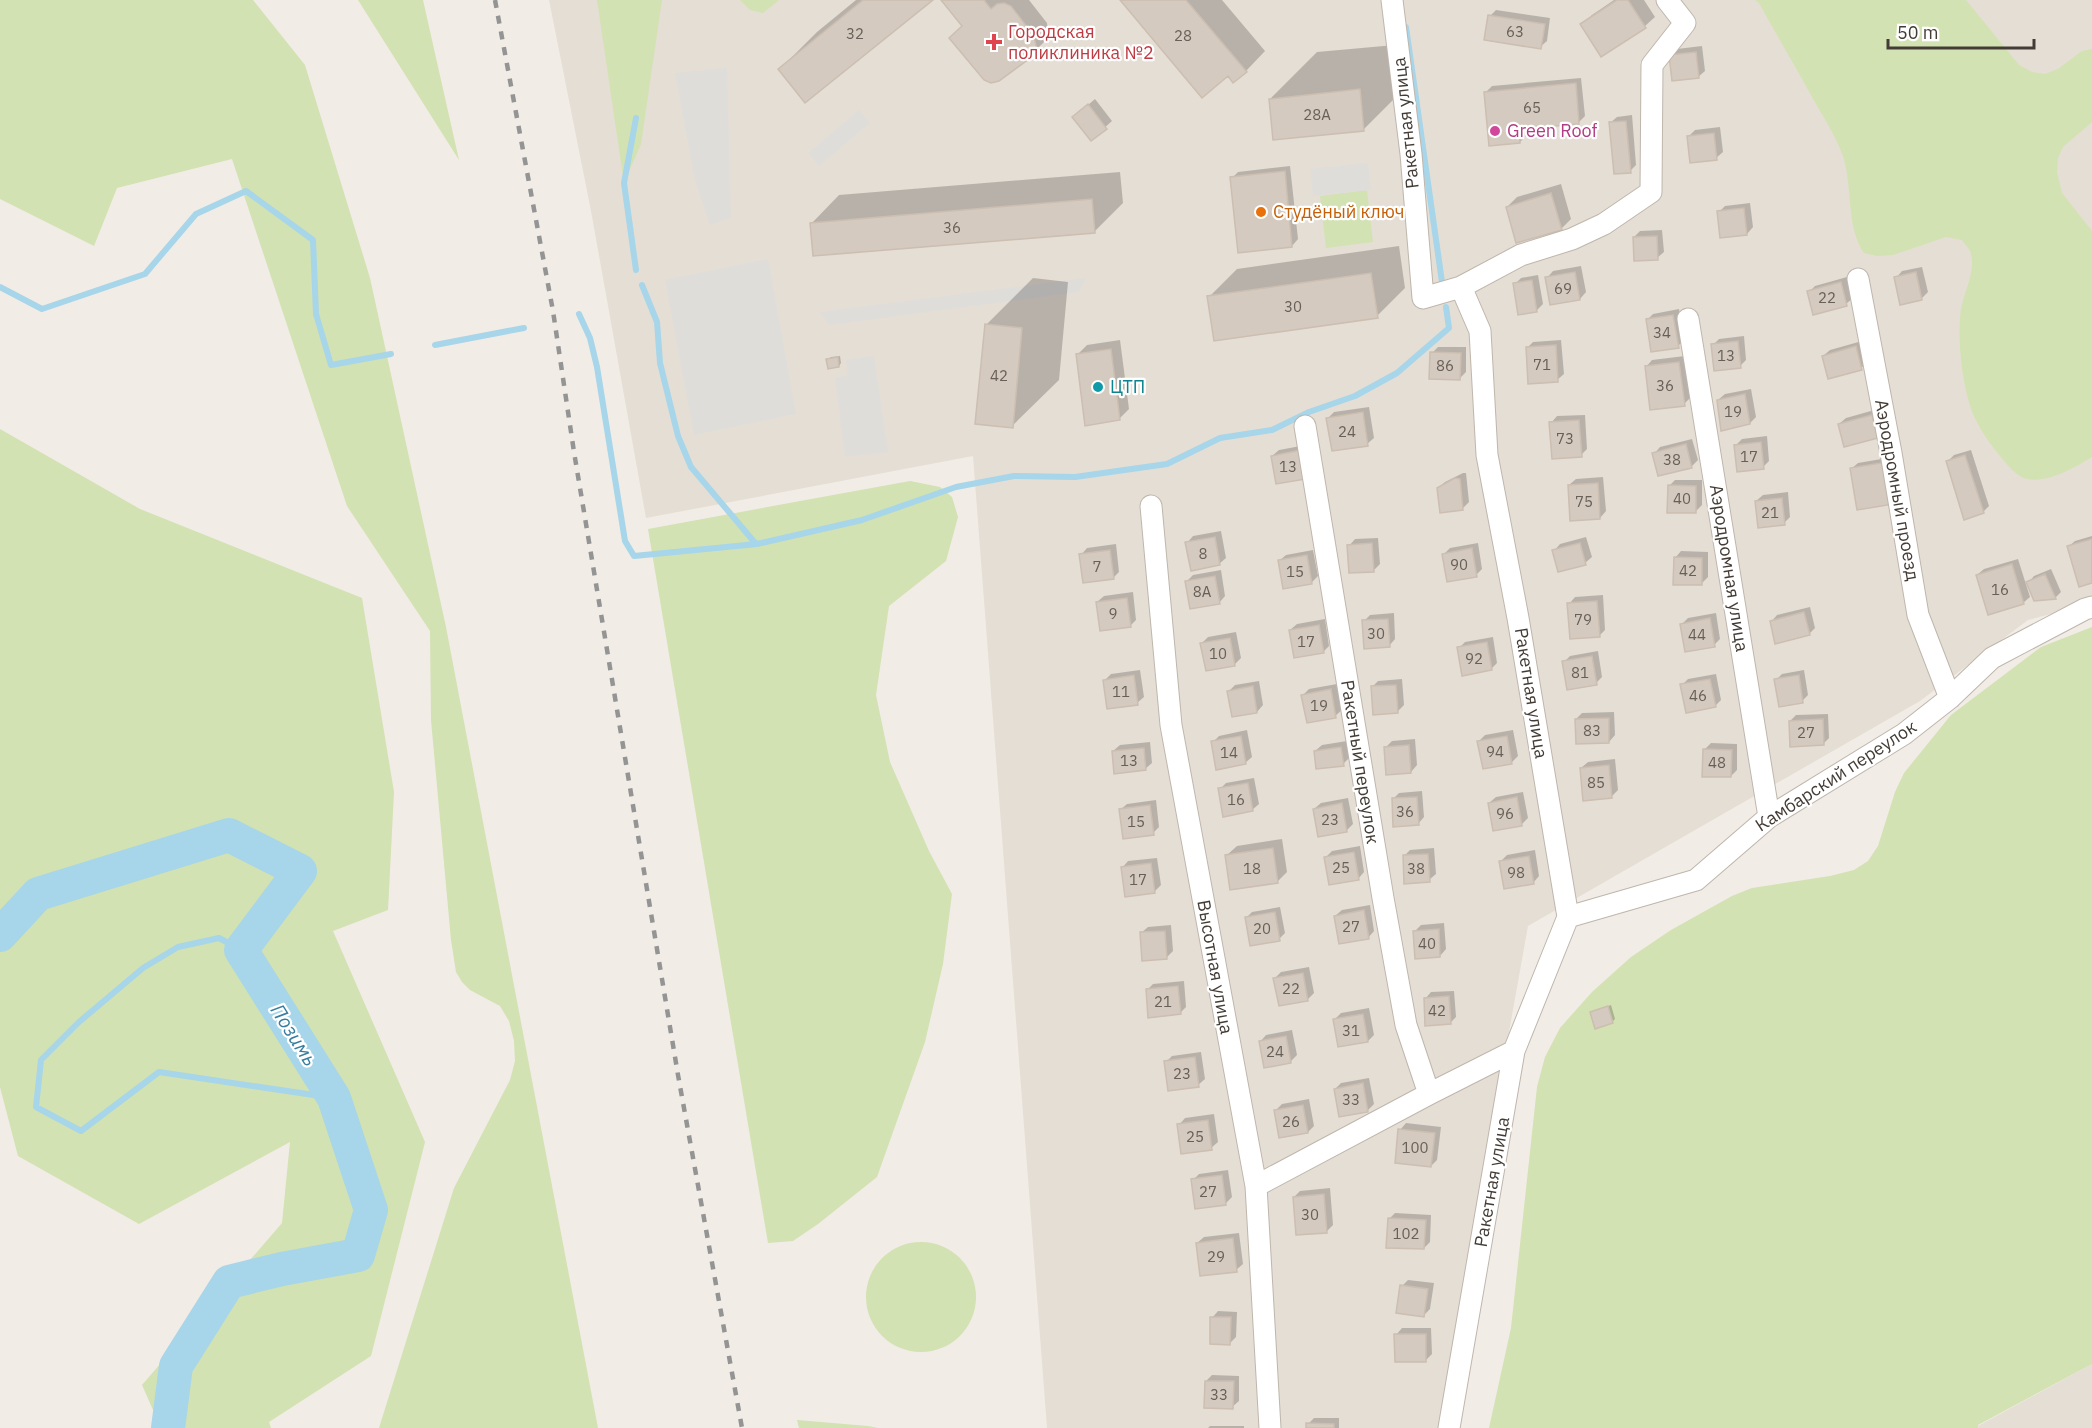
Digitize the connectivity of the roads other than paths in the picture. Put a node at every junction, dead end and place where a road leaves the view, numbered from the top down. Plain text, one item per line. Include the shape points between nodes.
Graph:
1 (1392, 0) edge
2 (1667, 0) edge
3 (1858, 279) dead end
4 (1461, 287) junction
5 (1688, 319) dead end
6 (1305, 426) dead end
7 (1150, 506) dead end
8 (2092, 607) edge
9 (1950, 698) junction
10 (1769, 817) junction
11 (1568, 917) junction
12 (1514, 1051) junction
13 (1429, 1094) junction
14 (1256, 1186) junction
15 (1270, 1428) edge
16 (1449, 1428) edge

1 - 4 street, Ракетная улица via 1423,298
2 - 4 street via 1685,23 1652,65 1651,192 1604,224 1521,255
3 - 9 street, Аэродромный проезд via 1918,615
4 - 11 street, Ракетная улица via 1480,331 1487,455
5 - 10 street, Аэродромная улица
6 - 13 street, Ракетный переулок via 1406,1025
7 - 14 street, Высотная улица via 1171,725
8 - 9 street, Камбарский переулок via 1992,658
9 - 10 street, Камбарский переулок via 1904,734
10 - 11 street, Камбарский переулок via 1696,880
11 - 12 street, Ракетная улица
12 - 13 street
12 - 16 street, Ракетная улица
13 - 14 street
14 - 15 street, Высотная улица

